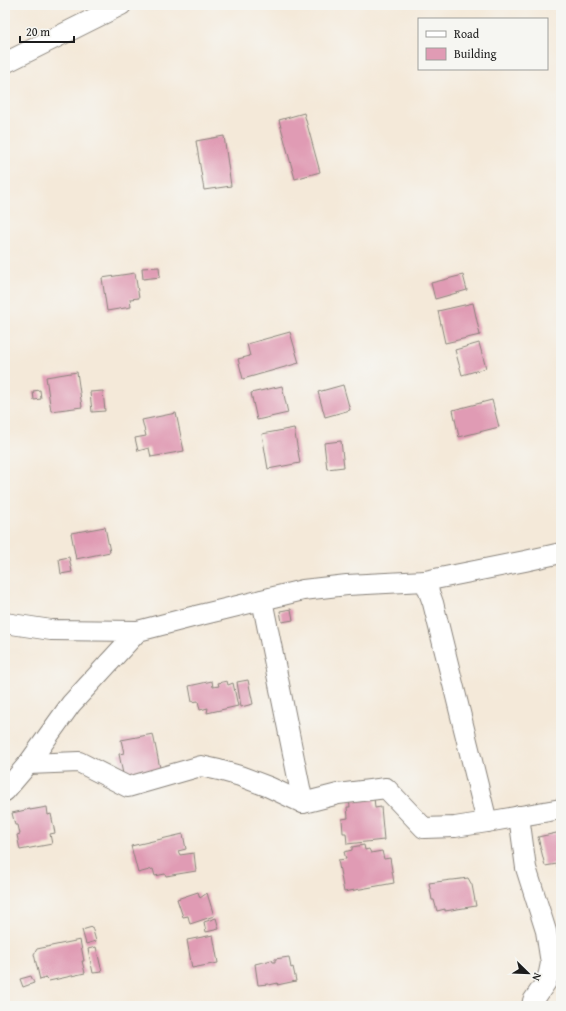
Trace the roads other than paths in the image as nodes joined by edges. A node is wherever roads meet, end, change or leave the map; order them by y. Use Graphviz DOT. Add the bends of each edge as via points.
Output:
graph roads {
  1 [pos="121,5"];
  2 [pos="5,63"];
  3 [pos="561,553"];
  4 [pos="425,582"];
  5 [pos="262,600"];
  6 [pos="5,623"];
  7 [pos="138,631"];
  8 [pos="28,764"];
  9 [pos="5,791"];
  10 [pos="303,803"];
  11 [pos="561,809"];
  12 [pos="519,816"];
  13 [pos="487,822"];
  14 [pos="532,1006"];
  1 -- 2 [label="street"];
  3 -- 4 [label="street"];
  4 -- 5 [label="street" via="346,585 302,590"];
  4 -- 13 [label="street" via="433,603"];
  5 -- 7 [label="street"];
  5 -- 10 [label="street"];
  6 -- 7 [label="street" via="51,630"];
  7 -- 8 [label="street" via="71,704"];
  8 -- 9 [label="street"];
  8 -- 10 [label="street" via="79,762 128,787 201,766 240,776"];
  10 -- 13 [label="street" via="338,794 386,788 424,828"];
  11 -- 12 [label="street"];
  12 -- 13 [label="street"];
  12 -- 14 [label="street" via="526,868 546,931 551,964 546,982"];
}
